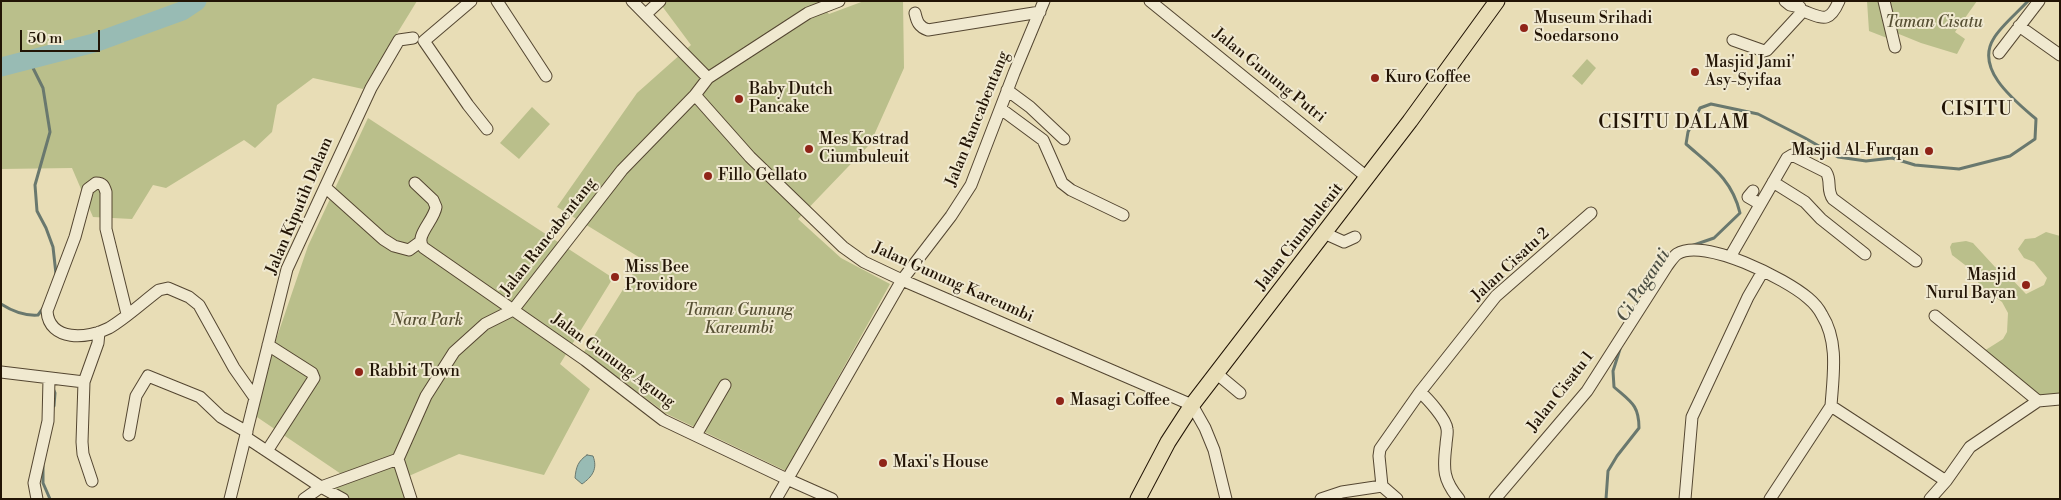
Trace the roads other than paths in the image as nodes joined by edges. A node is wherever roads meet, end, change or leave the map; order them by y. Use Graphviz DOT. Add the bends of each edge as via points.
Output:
graph roads {
  1 [pos="471,1"];
  2 [pos="497,1"];
  3 [pos="632,1"];
  4 [pos="660,1"];
  5 [pos="839,1"];
  6 [pos="1150,1"];
  7 [pos="1497,1"];
  8 [pos="1785,1"];
  9 [pos="1839,1"];
  10 [pos="1884,1"];
  11 [pos="2039,1"];
  12 [pos="818,4"];
  13 [pos="1804,6"];
  14 [pos="1042,7"];
  15 [pos="915,13"];
  16 [pos="646,14"];
  17 [pos="2019,26"];
  18 [pos="413,38"];
  19 [pos="1733,40"];
  20 [pos="1895,47"];
  21 [pos="1999,53"];
  22 [pos="2060,55"];
  23 [pos="546,76"];
  24 [pos="708,78"];
  25 [pos="1007,90"];
  26 [pos="695,95"];
  27 [pos="1001,109"];
  28 [pos="487,129"];
  29 [pos="1064,139"];
  30 [pos="1368,178"];
  31 [pos="1773,182"];
  32 [pos="415,183"];
  33 [pos="324,187"];
  34 [pos="1753,192"];
  35 [pos="1760,204"];
  36 [pos="1590,213"];
  37 [pos="1123,215"];
  38 [pos="1324,233"];
  39 [pos="1355,237"];
  40 [pos="420,242"];
  41 [pos="1865,254"];
  42 [pos="1730,257"];
  43 [pos="1916,261"];
  44 [pos="1763,271"];
  45 [pos="902,280"];
  46 [pos="513,310"];
  47 [pos="127,314"];
  48 [pos="1935,316"];
  49 [pos="98,332"];
  50 [pos="268,345"];
  51 [pos="1,372"];
  52 [pos="1216,373"];
  53 [pos="49,378"];
  54 [pos="84,382"];
  55 [pos="725,385"];
  56 [pos="1420,392"];
  57 [pos="1240,393"];
  58 [pos="255,398"];
  59 [pos="2060,399"];
  60 [pos="2038,401"];
  61 [pos="1192,405"];
  62 [pos="1831,406"];
  63 [pos="129,435"];
  64 [pos="247,435"];
  65 [pos="696,435"];
  66 [pos="267,451"];
  67 [pos="398,459"];
  68 [pos="787,479"];
  69 [pos="1946,480"];
  70 [pos="92,481"];
  71 [pos="1382,486"];
  72 [pos="321,487"];
  73 [pos="1328,498"];
  74 [pos="37,499"];
  75 [pos="230,499"];
  76 [pos="304,499"];
  77 [pos="344,499"];
  78 [pos="411,499"];
  79 [pos="776,499"];
  80 [pos="832,499"];
  81 [pos="1138,499"];
  82 [pos="1226,499"];
  83 [pos="1397,499"];
  84 [pos="1459,499"];
  85 [pos="1495,499"];
  86 [pos="1685,499"];
  87 [pos="1770,499"];
  88 [pos="1930,499"];
  1 -- 28 [label="street" via="424,40"];
  2 -- 23 [label="street"];
  3 -- 16 [label="street"];
  4 -- 16 [label="street"];
  5 -- 12 [label="street, Jalan Rancabentang"];
  6 -- 30 [label="street, Jalan Gunung Putri"];
  7 -- 30 [label="main road, Jalan Ciumbuleuit"];
  8 -- 13 [label="street" via="1790,5"];
  9 -- 13 [label="street" via="1829,17 1820,17"];
  10 -- 20 [label="street"];
  11 -- 17 [label="street"];
  12 -- 24 [label="street, Jalan Rancabentang"];
  13 -- 19 [label="street" via="1767,50"];
  14 -- 15 [label="street" via="928,30 917,22"];
  14 -- 25 [label="street, Jalan Rancabentang"];
  16 -- 24 [label="street"];
  17 -- 21 [label="street"];
  17 -- 22 [label="street"];
  18 -- 33 [label="street, Jalan Kiputih Dalam" via="399,40 381,70"];
  24 -- 26 [label="street, Jalan Rancabentang"];
  25 -- 27 [label="street, Jalan Rancabentang"];
  25 -- 29 [label="street"];
  26 -- 45 [label="street, Jalan Gunung Kareumbi" via="750,156 843,247 864,262"];
  26 -- 46 [label="street, Jalan Rancabentang" via="622,170"];
  27 -- 37 [label="street" via="1043,140 1062,183"];
  27 -- 45 [label="street, Jalan Rancabentang" via="971,185"];
  30 -- 38 [label="main road, Jalan Ciumbuleuit"];
  31 -- 35 [label="street"];
  31 -- 41 [label="street" via="1805,202"];
  31 -- 43 [label="street" via="1790,155 1826,172 1828,192 1833,198"];
  32 -- 40 [label="street" via="436,207"];
  33 -- 40 [label="street" via="390,244 409,250"];
  33 -- 50 [label="street, Jalan Kiputih Dalam" via="287,269"];
  34 -- 35 [label="street" via="1748,196"];
  35 -- 42 [label="street"];
  36 -- 56 [label="street, Jalan Cisatu 2" via="1496,296"];
  38 -- 39 [label="street" via="1344,242"];
  38 -- 52 [label="main road, Jalan Ciumbuleuit"];
  40 -- 46 [label="street, Jalan Gunung Agung"];
  42 -- 44 [label="street, Jalan Cisatu 1"];
  42 -- 85 [label="street, Jalan Cisatu 1" via="1699,251 1681,253 1587,390"];
  44 -- 62 [label="street, Jalan Cisatu 1" via="1807,297 1824,317 1833,344"];
  44 -- 86 [label="street" via="1748,296 1692,417"];
  45 -- 61 [label="street, Jalan Gunung Kareumbi"];
  45 -- 68 [label="street, Jalan Rancabentang"];
  46 -- 65 [label="street, Jalan Gunung Agung" via="663,420"];
  46 -- 67 [label="street, Jalan Rancabentang" via="485,324 454,352 426,396"];
  47 -- 49 [label="street"];
  47 -- 49 [label="street" via="106,229 104,187 96,183 88,189 75,237 47,311 48,321 61,334"];
  47 -- 58 [label="street" via="159,290 168,288 189,297 199,305 234,368"];
  48 -- 60 [label="street"];
  49 -- 54 [label="street" via="98,343"];
  50 -- 58 [label="street, Jalan Kiputih Dalam"];
  50 -- 66 [label="street" via="312,373 314,378"];
  51 -- 53 [label="street"];
  52 -- 57 [label="street"];
  52 -- 61 [label="main road, Jalan Ciumbuleuit"];
  53 -- 54 [label="street"];
  53 -- 74 [label="street" via="48,421 34,482"];
  54 -- 70 [label="street" via="82,442"];
  55 -- 65 [label="street"];
  56 -- 71 [label="street, Jalan Cisatu 2" via="1380,449"];
  56 -- 84 [label="street" via="1448,428 1445,475 1449,487"];
  58 -- 64 [label="street, Jalan Kiputih Dalam"];
  59 -- 60 [label="street"];
  60 -- 69 [label="street" via="1970,447"];
  61 -- 81 [label="main road, Jalan Ciumbuleuit"];
  61 -- 82 [label="street" via="1214,450"];
  62 -- 69 [label="street"];
  62 -- 87 [label="street"];
  63 -- 64 [label="street" via="136,396 148,376 200,397"];
  64 -- 66 [label="street"];
  64 -- 75 [label="street, Jalan Kiputih Dalam"];
  65 -- 68 [label="street, Jalan Gunung Agung"];
  66 -- 72 [label="street"];
  67 -- 72 [label="street"];
  67 -- 78 [label="street"];
  68 -- 79 [label="street, Jalan Rancabentang"];
  68 -- 80 [label="street, Jalan Gunung Agung"];
  69 -- 88 [label="street"];
  71 -- 73 [label="street"];
  71 -- 83 [label="street"];
  72 -- 76 [label="street"];
  72 -- 77 [label="street"];
}
